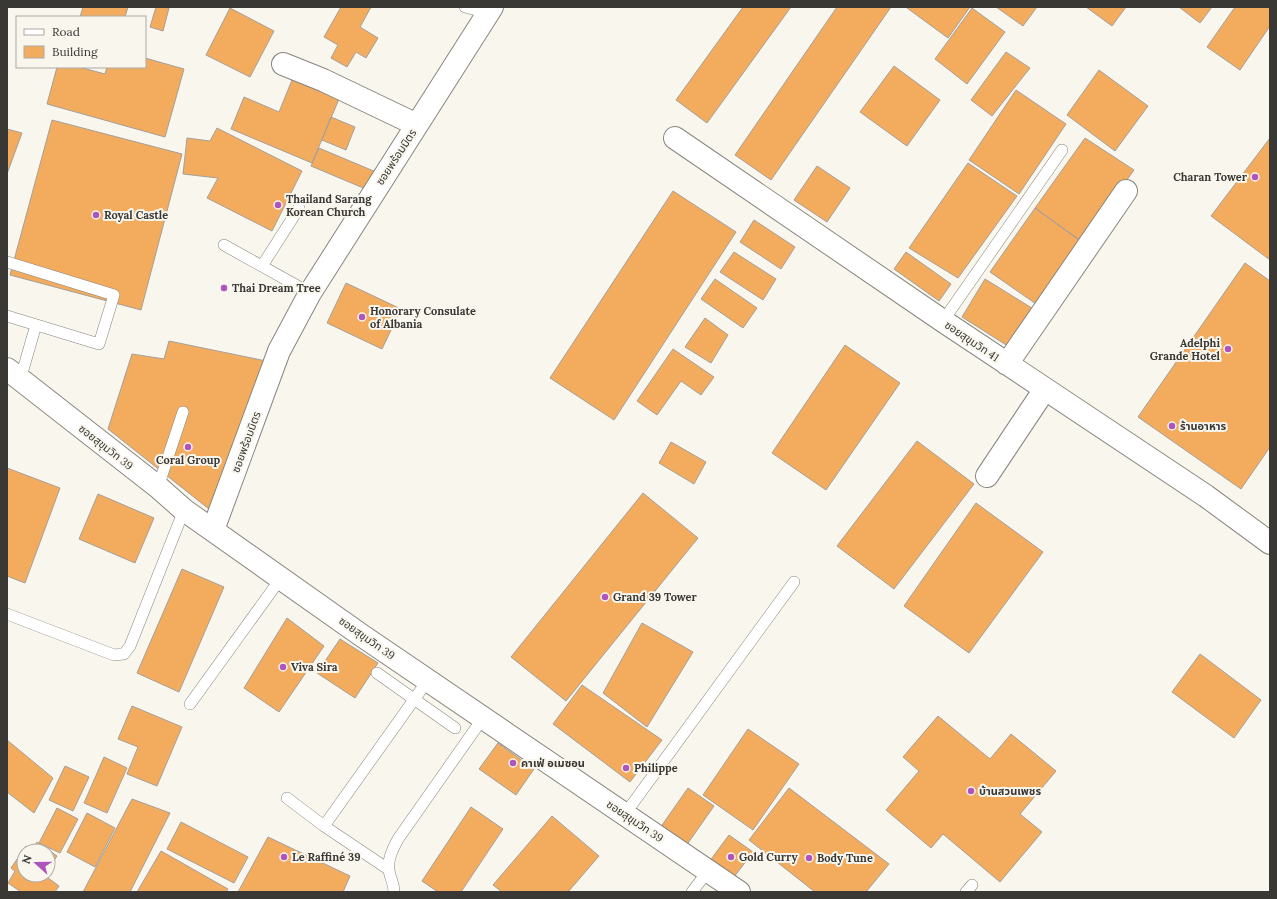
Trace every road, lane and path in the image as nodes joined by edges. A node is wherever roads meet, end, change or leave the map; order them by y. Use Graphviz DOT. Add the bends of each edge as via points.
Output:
graph roads {
  1 [pos="465,7"];
  2 [pos="490,10"];
  3 [pos="284,64"];
  4 [pos="417,125"];
  5 [pos="675,138"];
  6 [pos="1062,150"];
  7 [pos="1126,191"];
  8 [pos="299,208"];
  9 [pos="224,245"];
  10 [pos="7,262"];
  11 [pos="262,266"];
  12 [pos="310,293"];
  13 [pos="7,316"];
  14 [pos="943,321"];
  15 [pos="36,325"];
  16 [pos="1007,364"];
  17 [pos="14,374"];
  18 [pos="1045,389"];
  19 [pos="183,412"];
  20 [pos="987,476"];
  21 [pos="158,487"];
  22 [pos="184,510"];
  23 [pos="213,530"];
  24 [pos="1270,543"];
  25 [pos="281,578"];
  26 [pos="794,582"];
  27 [pos="7,614"];
  28 [pos="377,673"];
  29 [pos="428,680"];
  30 [pos="414,699"];
  31 [pos="190,704"];
  32 [pos="483,718"];
  33 [pos="455,728"];
  34 [pos="287,798"];
  35 [pos="625,814"];
  36 [pos="324,826"];
  37 [pos="388,869"];
  38 [pos="708,871"];
  39 [pos="394,892"];
  40 [pos="692,892"];
  41 [pos="739,892"];
  1 -- 2 [label="lane"];
  2 -- 4 [label="street, ซอยพร้อมมิตร"];
  3 -- 4 [label="street"];
  4 -- 12 [label="street, ซอยพร้อมมิตร"];
  5 -- 14 [label="street, ซอยสุขุมวิท 41"];
  6 -- 14 [label="lane"];
  7 -- 16 [label="street"];
  8 -- 11 [label="lane"];
  9 -- 11 [label="lane"];
  10 -- 15 [label="lane" via="114,295 99,344"];
  11 -- 12 [label="lane"];
  12 -- 23 [label="street, ซอยพร้อมมิตร" via="279,351"];
  13 -- 15 [label="lane"];
  14 -- 16 [label="street, ซอยสุขุมวิท 41"];
  15 -- 17 [label="lane"];
  16 -- 18 [label="street, ซอยสุขุมวิท 41"];
  17 -- 21 [label="street, ซอยสุขุมวิท 39"];
  18 -- 20 [label="street"];
  18 -- 24 [label="street, ซอยสุขุมวิท 41" via="1206,496"];
  19 -- 21 [label="lane"];
  21 -- 22 [label="street, ซอยสุขุมวิท 39"];
  22 -- 23 [label="street, ซอยสุขุมวิท 39"];
  22 -- 27 [label="lane" via="130,646 124,654 114,655"];
  23 -- 25 [label="street, ซอยสุขุมวิท 39"];
  25 -- 29 [label="street, ซอยสุขุมวิท 39"];
  25 -- 31 [label="lane"];
  26 -- 35 [label="lane"];
  28 -- 30 [label="lane"];
  29 -- 30 [label="lane"];
  29 -- 32 [label="street, ซอยสุขุมวิท 39"];
  30 -- 33 [label="lane"];
  30 -- 36 [label="lane"];
  32 -- 35 [label="street, ซอยสุขุมวิท 39"];
  32 -- 37 [label="lane" via="398,839 390,855"];
  34 -- 36 [label="lane"];
  35 -- 38 [label="street, ซอยสุขุมวิท 39"];
  36 -- 37 [label="lane"];
  37 -- 39 [label="lane" via="394,884"];
  38 -- 40 [label="lane"];
  38 -- 41 [label="street, ซอยสุขุมวิท 39"];
}
